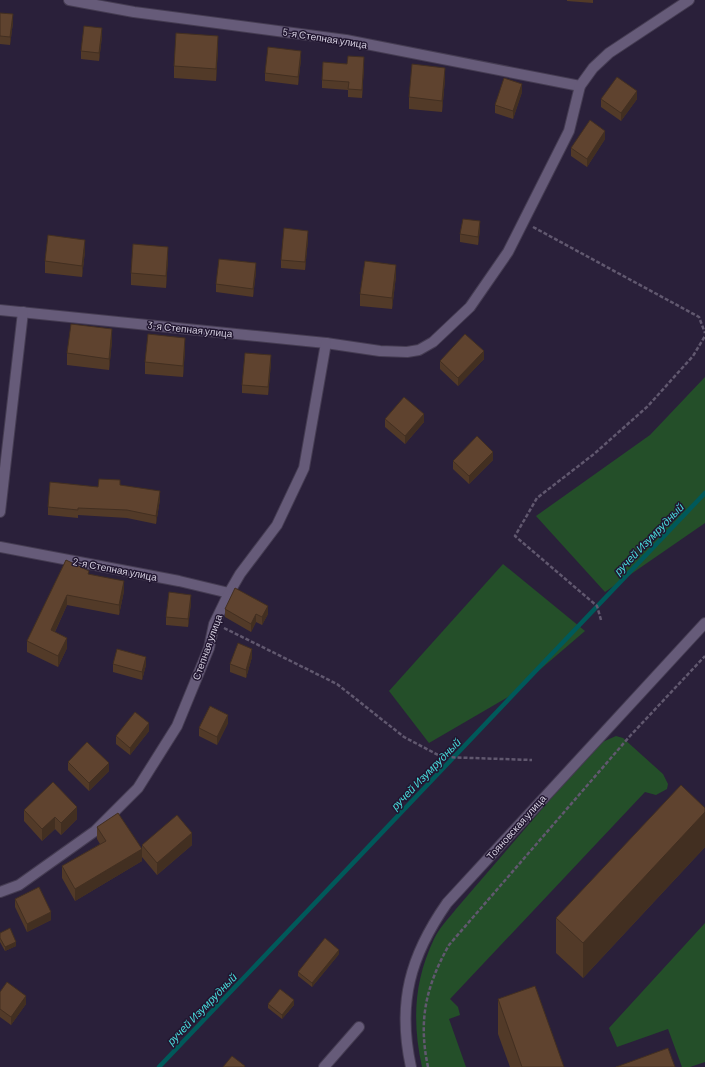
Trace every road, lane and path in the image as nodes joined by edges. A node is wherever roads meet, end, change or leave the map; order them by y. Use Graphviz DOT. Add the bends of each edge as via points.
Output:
graph roads {
  1 [pos="69,0"];
  2 [pos="689,0"];
  3 [pos="580,86"];
  4 [pos="525,222"];
  5 [pos="0,310"];
  6 [pos="23,312"];
  7 [pos="705,334"];
  8 [pos="326,343"];
  9 [pos="0,512"];
  10 [pos="0,547"];
  11 [pos="229,593"];
  12 [pos="602,620"];
  13 [pos="705,623"];
  14 [pos="214,624"];
  15 [pos="705,656"];
  16 [pos="532,760"];
  17 [pos="0,892"];
  18 [pos="359,1027"];
  19 [pos="324,1067"];
  20 [pos="412,1067"];
  21 [pos="428,1067"];
  1 -- 3 [label="street, 5-я Степная улица" via="134,12 346,40"];
  2 -- 3 [label="street" via="609,53 593,68"];
  3 -- 4 [label="street, 3-я Степная улица" via="569,131"];
  4 -- 7 [label="path" via="699,317"];
  4 -- 8 [label="street, 3-я Степная улица" via="508,252 470,307 433,342 419,350 407,352"];
  5 -- 6 [label="street, 3-я Степная улица"];
  6 -- 8 [label="street, 3-я Степная улица"];
  6 -- 9 [label="street"];
  7 -- 12 [label="path" via="693,356 648,406 594,454 537,498 515,536 597,606"];
  8 -- 11 [label="street, Степная улица" via="304,468 277,525"];
  10 -- 11 [label="street, 2-я Степная улица" via="179,580"];
  11 -- 14 [label="street, Степная улица"];
  13 -- 20 [label="street, Тояновская улица" via="447,903 430,927 412,969 408,993 405,1020 407,1048"];
  14 -- 16 [label="path" via="337,684 404,737 442,757"];
  14 -- 17 [label="street, Степная улица" via="209,648 177,726 138,788 95,831 19,885"];
  15 -- 21 [label="path" via="630,736 449,945 438,964 426,1000 424,1042"];
  18 -- 19 [label="street"];
}
